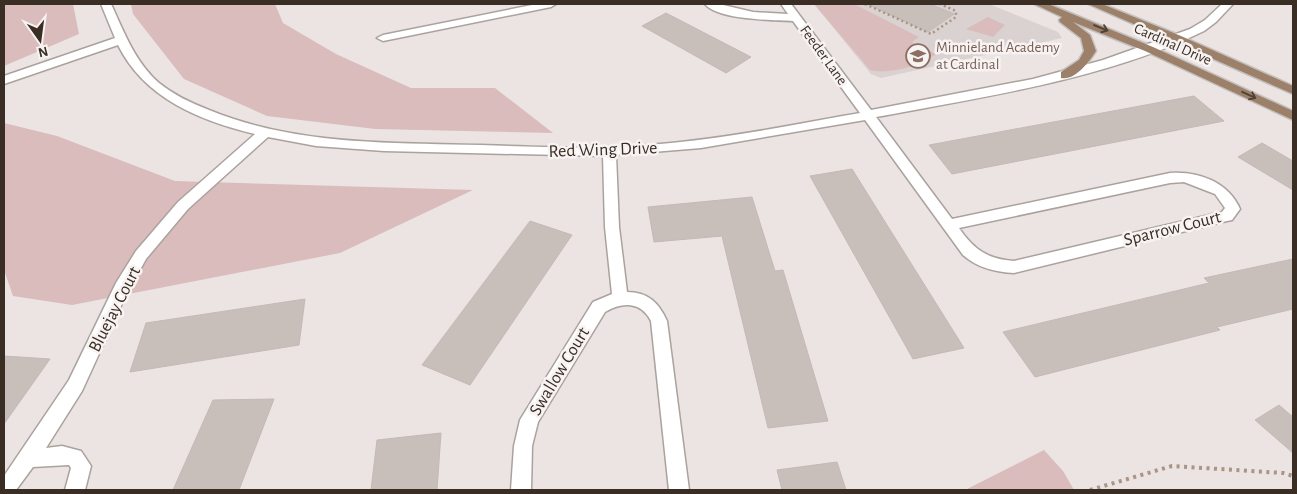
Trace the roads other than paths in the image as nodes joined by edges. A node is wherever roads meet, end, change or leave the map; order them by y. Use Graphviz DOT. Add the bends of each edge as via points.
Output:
graph roads {
  1 [pos="106,4"];
  2 [pos="551,4"];
  3 [pos="710,4"];
  4 [pos="786,4"];
  5 [pos="1041,4"];
  6 [pos="1093,4"];
  7 [pos="1228,4"];
  8 [pos="797,18"];
  9 [pos="382,38"];
  10 [pos="1177,38"];
  11 [pos="121,40"];
  12 [pos="1149,49"];
  13 [pos="1065,75"];
  14 [pos="4,80"];
  15 [pos="1293,90"];
  16 [pos="868,114"];
  17 [pos="1293,116"];
  18 [pos="264,132"];
  19 [pos="609,151"];
  20 [pos="949,225"];
  21 [pos="620,297"];
  22 [pos="27,459"];
  23 [pos="5,490"];
  24 [pos="75,490"];
  25 [pos="521,490"];
  26 [pos="679,490"];
  1 -- 11 [label="street, Red Wing Drive"];
  2 -- 9 [label="street"];
  3 -- 8 [label="street, Feeder Lane" via="754,16"];
  4 -- 8 [label="street"];
  5 -- 12 [label="main road, Cardinal Drive, one-way"];
  5 -- 13 [label="main road" via="1077,29 1089,42 1087,57"];
  6 -- 10 [label="main road, Cardinal Drive"];
  7 -- 10 [label="street, Red Wing Drive" via="1206,24"];
  8 -- 16 [label="street, Feeder Lane"];
  10 -- 12 [label="street, Red Wing Drive"];
  10 -- 15 [label="main road, Cardinal Drive"];
  11 -- 14 [label="street"];
  11 -- 18 [label="street, Red Wing Drive" via="130,59 163,91 222,120"];
  12 -- 13 [label="street, Red Wing Drive"];
  12 -- 17 [label="main road, Cardinal Drive, one-way"];
  13 -- 16 [label="street, Red Wing Drive"];
  16 -- 19 [label="street, Red Wing Drive" via="699,144"];
  16 -- 20 [label="street, Sparrow Court"];
  18 -- 19 [label="street, Red Wing Drive" via="329,144 376,148"];
  18 -- 22 [label="street, Bluejay Court" via="167,222 141,255 119,291 84,370"];
  19 -- 21 [label="street" via="612,227"];
  20 -- 20 [label="street, Sparrow Court" via="969,253 991,264 1014,267 1227,216 1232,210 1229,199 1219,190 1184,177"];
  21 -- 25 [label="street, Swallow Court" via="599,307 529,420 523,446"];
  21 -- 26 [label="street" via="635,298 648,304 657,314"];
  22 -- 23 [label="street, Bluejay Court"];
  22 -- 24 [label="street" via="62,455 74,457 81,466"];
}
